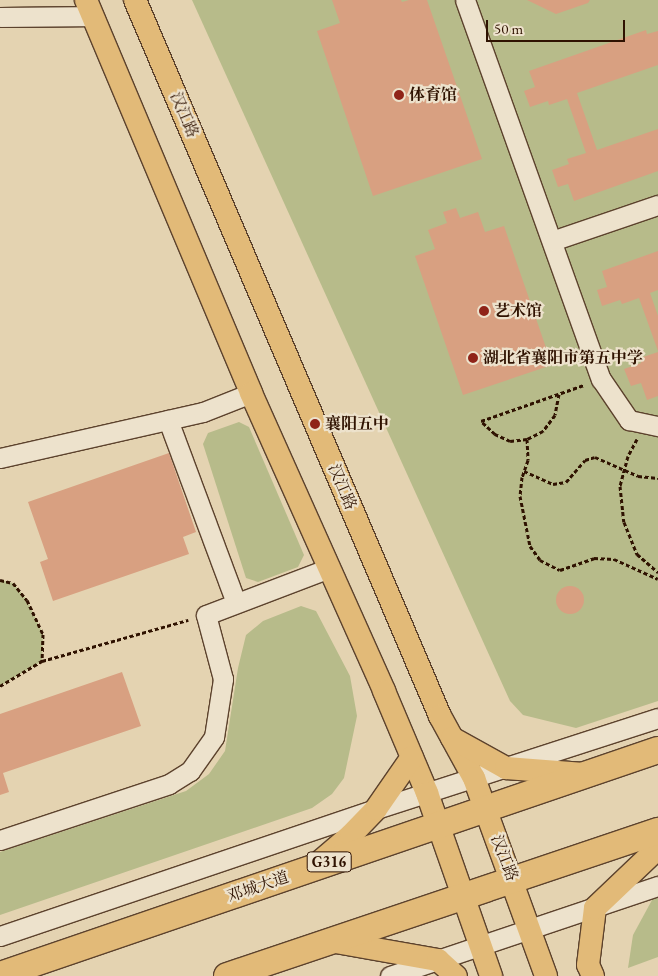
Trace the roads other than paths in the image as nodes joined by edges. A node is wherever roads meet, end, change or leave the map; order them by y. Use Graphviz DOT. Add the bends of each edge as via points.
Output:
graph roads {
  1 [pos="135,0"];
  2 [pos="465,0"];
  3 [pos="90,8"];
  4 [pos="0,17"];
  5 [pos="658,205"];
  6 [pos="552,241"];
  7 [pos="251,393"];
  8 [pos="168,420"];
  9 [pos="652,425"];
  10 [pos="0,458"];
  11 [pos="329,568"];
  12 [pos="236,603"];
  13 [pos="658,718"];
  14 [pos="612,734"];
  15 [pos="452,738"];
  16 [pos="658,750"];
  17 [pos="412,757"];
  18 [pos="622,763"];
  19 [pos="506,768"];
  20 [pos="587,774"];
  21 [pos="474,778"];
  22 [pos="427,793"];
  23 [pos="376,809"];
  24 [pos="485,809"];
  25 [pos="437,825"];
  26 [pos="658,831"];
  27 [pos="0,840"];
  28 [pos="658,848"];
  29 [pos="312,868"];
  30 [pos="512,879"];
  31 [pos="658,886"];
  32 [pos="462,896"];
  33 [pos="595,908"];
  34 [pos="528,930"];
  35 [pos="0,936"];
  36 [pos="330,941"];
  37 [pos="480,946"];
  38 [pos="438,960"];
  39 [pos="0,975"];
  40 [pos="227,976"];
  41 [pos="390,976"];
  42 [pos="456,976"];
  43 [pos="491,976"];
  44 [pos="546,976"];
  45 [pos="593,976"];
  1 -- 15 [label="main road, 汉江路"];
  2 -- 6 [label="street"];
  3 -- 4 [label="street"];
  3 -- 7 [label="main road"];
  5 -- 6 [label="street"];
  6 -- 9 [label="street" via="601,379 629,420"];
  7 -- 8 [label="street" via="203,412"];
  7 -- 11 [label="main road"];
  8 -- 10 [label="street"];
  8 -- 12 [label="street"];
  11 -- 12 [label="street"];
  11 -- 17 [label="main road"];
  12 -- 27 [label="street" via="206,614 223,680 214,737 190,772 169,784"];
  13 -- 14 [label="street"];
  14 -- 18 [label="street"];
  14 -- 19 [label="street"];
  15 -- 19 [label="main road"];
  15 -- 21 [label="main road, 汉江路"];
  16 -- 18 [label="highway, 邓城大道 / G316"];
  17 -- 22 [label="main road"];
  17 -- 23 [label="main road"];
  18 -- 20 [label="highway, 邓城大道 / G316"];
  19 -- 20 [label="main road"];
  19 -- 21 [label="street"];
  20 -- 24 [label="highway, 邓城大道 / G316"];
  21 -- 22 [label="street"];
  21 -- 24 [label="main road, 汉江路"];
  22 -- 23 [label="street"];
  22 -- 25 [label="main road"];
  23 -- 29 [label="main road"];
  23 -- 35 [label="street"];
  24 -- 25 [label="highway, 邓城大道 / G316"];
  24 -- 30 [label="main road, 汉江路"];
  25 -- 29 [label="highway, 邓城大道 / G316"];
  25 -- 32 [label="main road"];
  26 -- 30 [label="highway"];
  28 -- 33 [label="main road"];
  29 -- 39 [label="highway, 邓城大道 / G316"];
  30 -- 32 [label="highway"];
  30 -- 34 [label="main road, 汉江路"];
  31 -- 33 [label="street"];
  32 -- 36 [label="highway"];
  32 -- 37 [label="main road"];
  33 -- 34 [label="street"];
  33 -- 45 [label="main road" via="588,964"];
  34 -- 37 [label="street"];
  34 -- 44 [label="main road, 汉江路"];
  36 -- 38 [label="main road"];
  36 -- 40 [label="highway"];
  37 -- 38 [label="street"];
  37 -- 43 [label="main road"];
  38 -- 41 [label="street"];
  38 -- 42 [label="main road"];
}
